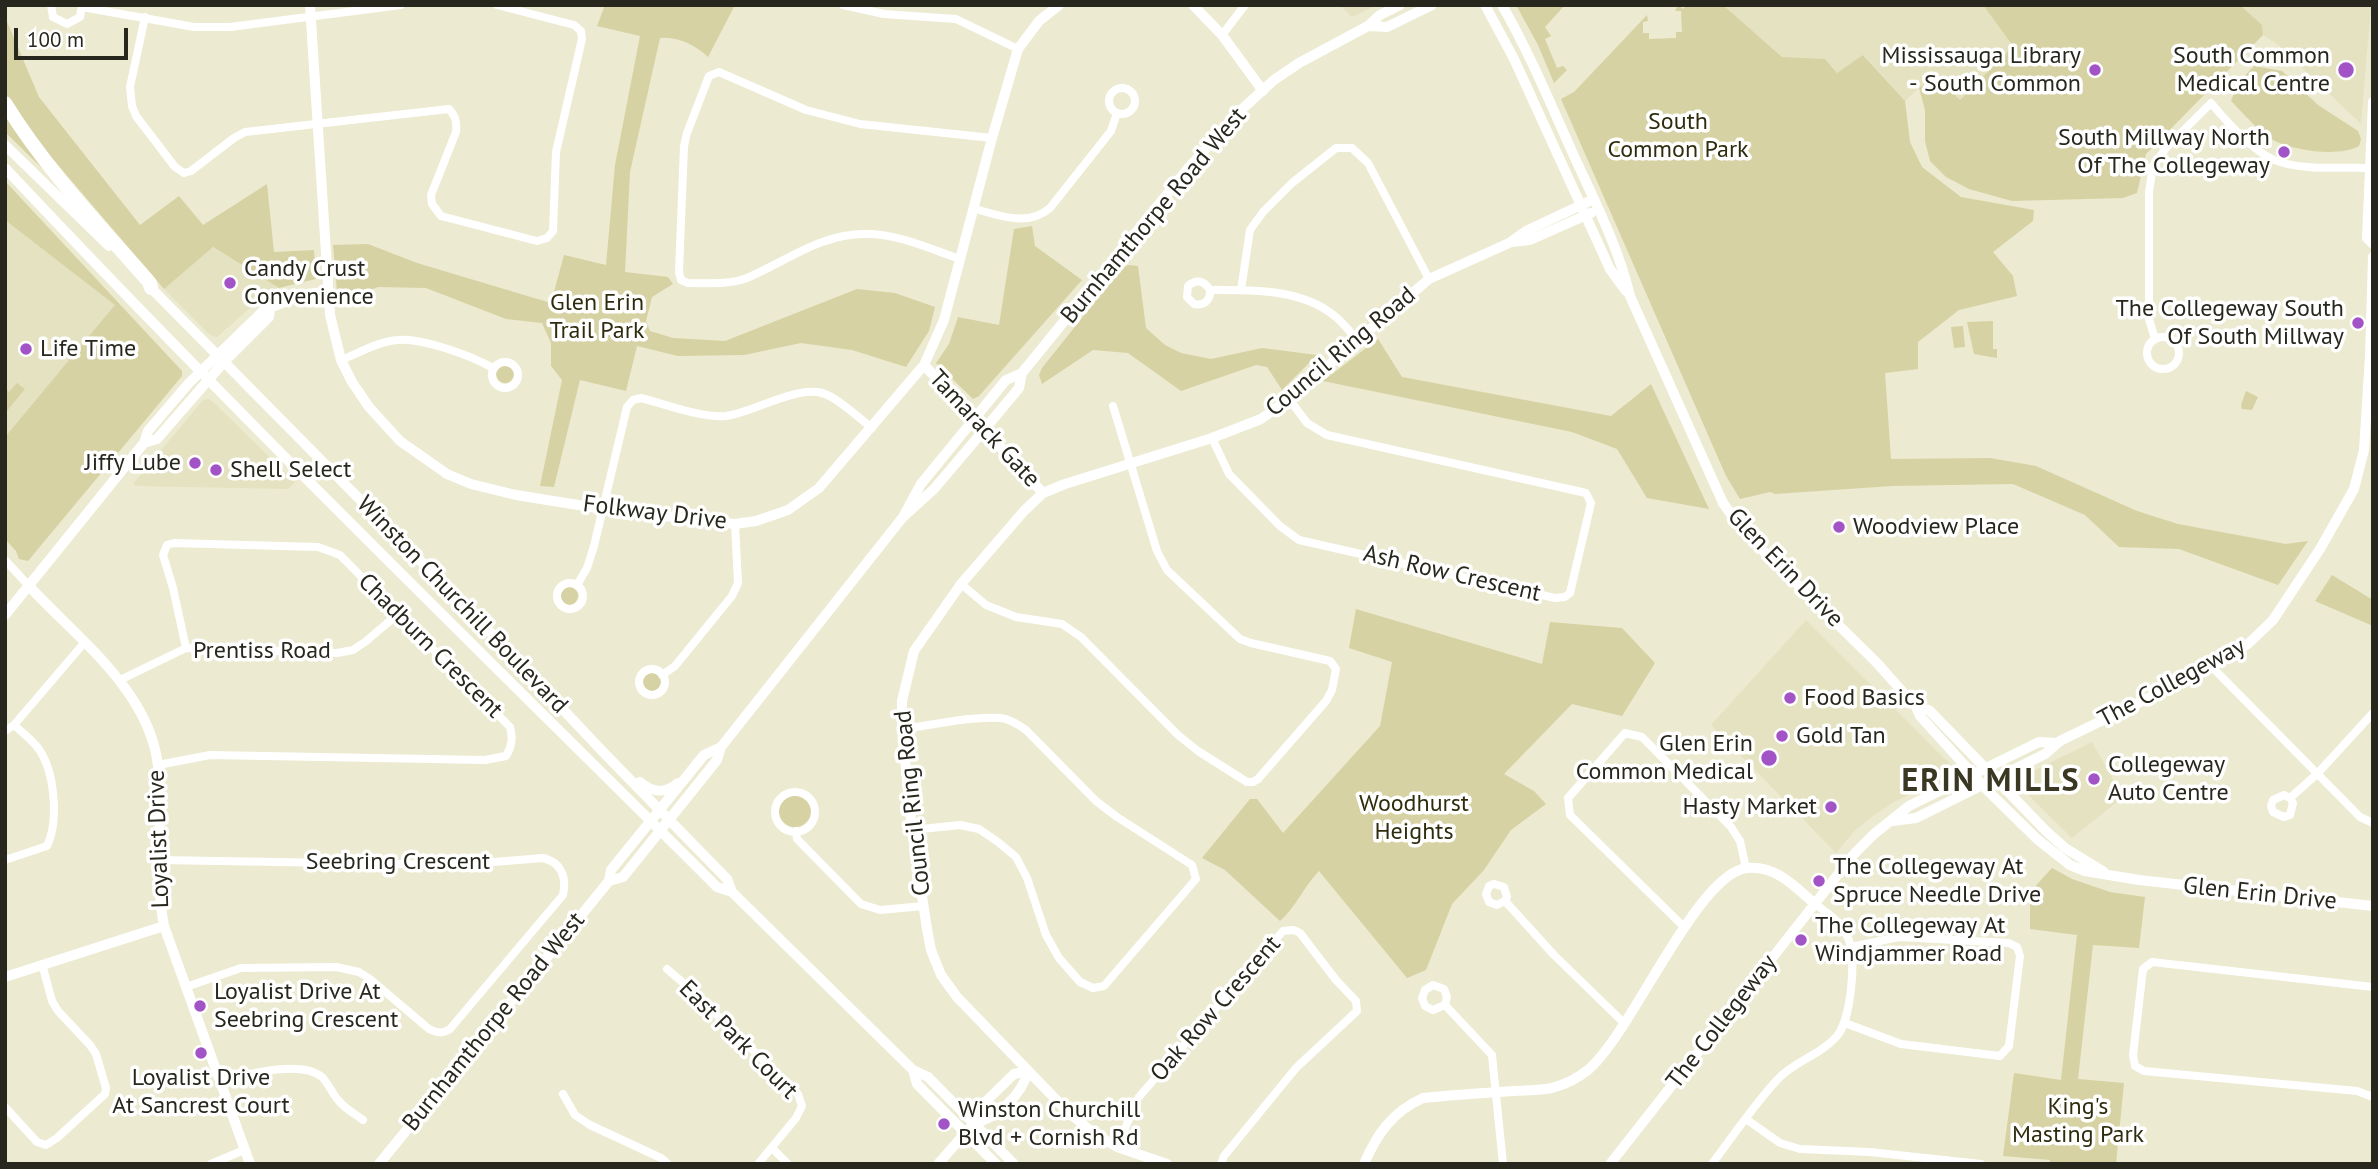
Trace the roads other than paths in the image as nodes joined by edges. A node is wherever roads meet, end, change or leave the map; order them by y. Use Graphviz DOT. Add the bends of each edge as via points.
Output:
graph roads {
  1 [pos="51,5"];
  2 [pos="310,5"];
  3 [pos="401,5"];
  4 [pos="497,5"];
  5 [pos="843,5"];
  6 [pos="1059,5"];
  7 [pos="1193,5"];
  8 [pos="1245,5"];
  9 [pos="1400,5"];
  10 [pos="1432,5"];
  11 [pos="1485,5"];
  12 [pos="1502,5"];
  13 [pos="82,6"];
  14 [pos="145,18"];
  15 [pos="311,18"];
  16 [pos="1368,26"];
  17 [pos="1222,35"];
  18 [pos="1018,48"];
  19 [pos="1262,91"];
  20 [pos="2373,102"];
  21 [pos="5,103"];
  22 [pos="1117,113"];
  23 [pos="317,124"];
  24 [pos="992,138"];
  25 [pos="5,145"];
  26 [pos="5,168"];
  27 [pos="2371,168"];
  28 [pos="1596,204"];
  29 [pos="975,209"];
  30 [pos="1583,210"];
  31 [pos="2373,244"];
  32 [pos="2373,257"];
  33 [pos="960,259"];
  34 [pos="1429,279"];
  35 [pos="151,288"];
  36 [pos="1210,289"];
  37 [pos="1241,290"];
  38 [pos="328,291"];
  39 [pos="1629,296"];
  40 [pos="2155,339"];
  41 [pos="1358,341"];
  42 [pos="221,358"];
  43 [pos="341,360"];
  44 [pos="924,365"];
  45 [pos="493,368"];
  46 [pos="1022,373"];
  47 [pos="205,375"];
  48 [pos="1289,399"];
  49 [pos="1113,406"];
  50 [pos="974,419"];
  51 [pos="872,428"];
  52 [pos="984,430"];
  53 [pos="1212,438"];
  54 [pos="1131,464"];
  55 [pos="1043,493"];
  56 [pos="603,509"];
  57 [pos="903,517"];
  58 [pos="735,524"];
  59 [pos="5,560"];
  60 [pos="961,584"];
  61 [pos="577,585"];
  62 [pos="29,586"];
  63 [pos="398,614"];
  64 [pos="5,615"];
  65 [pos="84,643"];
  66 [pos="186,648"];
  67 [pos="2212,667"];
  68 [pos="662,675"];
  69 [pos="120,681"];
  70 [pos="1916,706"];
  71 [pos="2373,713"];
  72 [pos="14,724"];
  73 [pos="902,729"];
  74 [pos="5,731"];
  75 [pos="2057,743"];
  76 [pos="721,747"];
  77 [pos="605,754"];
  78 [pos="704,755"];
  79 [pos="158,765"];
  80 [pos="1987,768"];
  81 [pos="2317,774"];
  82 [pos="1973,775"];
  83 [pos="1997,778"];
  84 [pos="1983,785"];
  85 [pos="2290,798"];
  86 [pos="660,810"];
  87 [pos="669,820"];
  88 [pos="651,821"];
  89 [pos="1893,821"];
  90 [pos="2373,823"];
  91 [pos="912,830"];
  92 [pos="660,831"];
  93 [pos="796,831"];
  94 [pos="5,860"];
  95 [pos="159,860"];
  96 [pos="1746,868"];
  97 [pos="2106,874"];
  98 [pos="609,881"];
  99 [pos="732,892"];
  100 [pos="1504,901"];
  101 [pos="1815,904"];
  102 [pos="924,906"];
  103 [pos="2373,906"];
  104 [pos="164,926"];
  105 [pos="1684,927"];
  106 [pos="1852,947"];
  107 [pos="42,964"];
  108 [pos="667,969"];
  109 [pos="5,977"];
  110 [pos="186,987"];
  111 [pos="2373,987"];
  112 [pos="1445,1005"];
  113 [pos="1845,1023"];
  114 [pos="1625,1024"];
  115 [pos="913,1070"];
  116 [pos="1028,1071"];
  117 [pos="220,1081"];
  118 [pos="1497,1092"];
  119 [pos="563,1094"];
  120 [pos="2373,1097"];
  121 [pos="5,1107"];
  122 [pos="1746,1119"];
  123 [pos="363,1121"];
  124 [pos="974,1123"];
  125 [pos="965,1133"];
  126 [pos="1117,1147"];
  127 [pos="772,1148"];
  128 [pos="244,1150"];
  129 [pos="211,1164"];
  130 [pos="250,1164"];
  131 [pos="379,1164"];
  132 [pos="668,1164"];
  133 [pos="758,1164"];
  134 [pos="788,1164"];
  135 [pos="939,1164"];
  136 [pos="996,1164"];
  137 [pos="1014,1164"];
  138 [pos="1167,1164"];
  139 [pos="1221,1164"];
  140 [pos="1364,1164"];
  141 [pos="1503,1164"];
  142 [pos="1610,1164"];
  143 [pos="1712,1164"];
  144 [pos="1981,1164"];
  1 -- 13 [label="street" via="53,18 66,24 76,21"];
  2 -- 15 [label="street, Folkway Drive"];
  3 -- 15 [label="street"];
  4 -- 23 [label="street" via="574,25 581,31 556,152 553,231 547,239 537,241 441,216 431,195 456,132 455,115 449,109"];
  5 -- 18 [label="street" via="884,14 956,19"];
  6 -- 18 [label="street, Folkway Drive"];
  7 -- 17 [label="street"];
  8 -- 17 [label="street"];
  9 -- 16 [label="street, Burnhamthorpe Road West"];
  10 -- 16 [label="street, Burnhamthorpe Road West" via="1387,27"];
  11 -- 30 [label="street, Glen Erin Drive"];
  12 -- 28 [label="street, Glen Erin Drive"];
  13 -- 14 [label="street"];
  14 -- 15 [label="street" via="194,27 230,27"];
  14 -- 23 [label="street" via="131,87 132,106 184,173 245,132"];
  15 -- 23 [label="street, Folkway Drive"];
  16 -- 19 [label="street, Burnhamthorpe Road West" via="1299,63"];
  17 -- 19 [label="street"];
  18 -- 24 [label="street, Folkway Drive"];
  19 -- 46 [label="street, Burnhamthorpe Road West" via="1210,143"];
  20 -- 27 [label="street"];
  21 -- 35 [label="highway"];
  22 -- 29 [label="street" via="1111,131 1041,216 1017,219"];
  23 -- 38 [label="street, Folkway Drive"];
  24 -- 29 [label="street, Folkway Drive"];
  24 -- 33 [label="street" via="860,124 806,110 719,72 709,76 687,133 681,280 733,282 815,243 864,234 906,240"];
  25 -- 35 [label="street, Winston Churchill Boulevard"];
  26 -- 47 [label="street, Winston Churchill Boulevard"];
  27 -- 31 [label="street" via="2367,238"];
  27 -- 40 [label="street" via="2271,159 2211,103 2153,166 2149,319"];
  28 -- 30 [label="street, Council Ring Road"];
  28 -- 39 [label="street, Glen Erin Drive" via="1622,262"];
  29 -- 33 [label="street, Folkway Drive"];
  30 -- 34 [label="street, Council Ring Road" via="1526,231"];
  30 -- 39 [label="street, Glen Erin Drive" via="1610,269"];
  32 -- 67 [label="street, The Collegeway" via="2366,431 2354,489 2332,532 2273,620 2249,643"];
  33 -- 44 [label="street, Folkway Drive" via="944,320"];
  34 -- 37 [label="street" via="1368,163 1352,148 1336,148 1292,183 1250,230"];
  34 -- 41 [label="street, Council Ring Road"];
  35 -- 42 [label="street, Winston Churchill Boulevard"];
  36 -- 37 [label="street"];
  37 -- 41 [label="street" via="1314,302"];
  38 -- 42 [label="street" via="299,296 263,311"];
  38 -- 43 [label="street, Folkway Drive"];
  39 -- 70 [label="street, Glen Erin Drive" via="1720,499 1743,531"];
  40 -- 40 [label="street" via="2148,348 2150,363 2163,370 2172,367 2179,359 2177,345 2169,338"];
  41 -- 48 [label="street, Council Ring Road"];
  42 -- 47 [label="street"];
  42 -- 77 [label="street, Winston Churchill Boulevard"];
  43 -- 45 [label="street" via="383,343 412,340 476,358"];
  43 -- 56 [label="street, Folkway Drive" via="369,407 400,441 447,474 516,495"];
  44 -- 50 [label="street, Tamarack Gate"];
  44 -- 51 [label="street, Folkway Drive"];
  46 -- 50 [label="street, Burnhamthorpe Road West" via="1006,380"];
  46 -- 52 [label="street, Burnhamthorpe Road West" via="1019,388"];
  47 -- 62 [label="street" via="148,432 144,443"];
  47 -- 88 [label="street, Winston Churchill Boulevard"];
  48 -- 53 [label="street, Council Ring Road" via="1261,419"];
  48 -- 53 [label="street, Ash Row Crescent" via="1307,424 1327,435 1586,493 1591,503 1571,591 1555,598 1299,540 1279,526 1229,474"];
  49 -- 54 [label="street"];
  50 -- 52 [label="street, Tamarack Gate"];
  50 -- 57 [label="street, Burnhamthorpe Road West" via="921,484"];
  51 -- 56 [label="street" via="832,396 811,390 727,416 632,400"];
  51 -- 58 [label="street, Folkway Drive" via="800,504"];
  52 -- 55 [label="street, Tamarack Gate"];
  52 -- 57 [label="street, Burnhamthorpe Road West" via="934,489"];
  53 -- 54 [label="street, Council Ring Road"];
  54 -- 55 [label="street, Council Ring Road"];
  54 -- 60 [label="street" via="1167,570 1240,639 1330,662 1336,669 1326,701 1258,779 1247,782 1198,751 1062,624 1016,617 986,605"];
  55 -- 60 [label="street, Council Ring Road"];
  56 -- 58 [label="street, Folkway Drive"];
  56 -- 61 [label="street" via="587,568"];
  57 -- 76 [label="street, Burnhamthorpe Road West"];
  58 -- 68 [label="street" via="738,583 732,596 676,666"];
  59 -- 62 [label="street"];
  60 -- 73 [label="street, Council Ring Road" via="914,650 902,701"];
  62 -- 64 [label="street"];
  62 -- 65 [label="street, Loyalist Drive"];
  63 -- 66 [label="street, Prentiss Road" via="353,650 337,653"];
  63 -- 66 [label="street, Chadburn Crescent" via="340,555 327,549 172,543 163,555"];
  63 -- 79 [label="street, Chadburn Crescent" via="510,727 513,738 506,756 485,761 210,755"];
  65 -- 69 [label="street, Loyalist Drive"];
  65 -- 72 [label="street"];
  66 -- 69 [label="street, Prentiss Road"];
  67 -- 75 [label="street, The Collegeway"];
  67 -- 81 [label="street"];
  69 -- 79 [label="street, Loyalist Drive" via="144,720"];
  70 -- 80 [label="street, Glen Erin Drive" via="1929,710"];
  70 -- 82 [label="street, Glen Erin Drive"];
  71 -- 81 [label="street"];
  72 -- 74 [label="street"];
  72 -- 94 [label="street" via="39,749 50,772 53,827 47,846"];
  73 -- 91 [label="street, Council Ring Road"];
  73 -- 91 [label="street" via="1003,718 1015,723 1096,801 1192,865 1196,878 1104,986 1093,988 1080,982 1045,935 1016,857 979,829 960,825"];
  75 -- 80 [label="street, The Collegeway" via="2039,742"];
  75 -- 83 [label="street, The Collegeway"];
  76 -- 78 [label="street, Burnhamthorpe Road West"];
  76 -- 87 [label="street, Burnhamthorpe Road West" via="717,760"];
  77 -- 78 [label="street" via="612,753 648,789 662,791 678,783"];
  77 -- 86 [label="street, Winston Churchill Boulevard"];
  78 -- 86 [label="street, Burnhamthorpe Road West"];
  79 -- 95 [label="street, Loyalist Drive"];
  80 -- 82 [label="street, The Collegeway"];
  80 -- 83 [label="street, Glen Erin Drive"];
  81 -- 85 [label="street"];
  81 -- 90 [label="street" via="2360,817"];
  82 -- 84 [label="street, Glen Erin Drive"];
  82 -- 89 [label="street, The Collegeway" via="1909,806"];
  83 -- 84 [label="street, The Collegeway"];
  83 -- 97 [label="street, Glen Erin Drive" via="2065,848"];
  84 -- 89 [label="street, The Collegeway" via="1916,818"];
  84 -- 97 [label="street, Glen Erin Drive" via="2070,865"];
  86 -- 87 [label="street, Winston Churchill Boulevard"];
  86 -- 88 [label="street, Burnhamthorpe Road West"];
  87 -- 92 [label="street, Burnhamthorpe Road West"];
  87 -- 99 [label="street, Winston Churchill Boulevard" via="727,879"];
  88 -- 92 [label="street, Winston Churchill Boulevard"];
  88 -- 98 [label="street, Burnhamthorpe Road West" via="611,870"];
  89 -- 101 [label="street, The Collegeway" via="1854,855"];
  91 -- 102 [label="street, Council Ring Road"];
  92 -- 98 [label="street, Burnhamthorpe Road West" via="623,877"];
  92 -- 99 [label="street, Winston Churchill Boulevard" via="717,887"];
  93 -- 93 [label="street" via="812,822 815,810 800,792 782,796 775,813 784,828"];
  93 -- 102 [label="street" via="797,839 861,904 880,910"];
  95 -- 104 [label="street, Loyalist Drive"];
  95 -- 110 [label="street, Seebring Crescent" via="457,865 543,858 560,867 564,877 563,895 445,1033 429,1029 359,972 336,967 241,968"];
  96 -- 101 [label="street" via="1782,876"];
  96 -- 105 [label="street" via="1720,883"];
  96 -- 105 [label="street" via="1740,841 1731,827 1642,737 1625,733 1568,798 1570,815"];
  97 -- 103 [label="street, Glen Erin Drive"];
  98 -- 131 [label="street, Burnhamthorpe Road West"];
  99 -- 115 [label="street, Winston Churchill Boulevard"];
  100 -- 114 [label="street"];
  101 -- 106 [label="street" via="1839,924"];
  101 -- 142 [label="street, The Collegeway"];
  102 -- 116 [label="street, Council Ring Road" via="931,950 941,975"];
  104 -- 107 [label="street"];
  104 -- 110 [label="street, Loyalist Drive"];
  105 -- 114 [label="street"];
  106 -- 113 [label="street"];
  106 -- 113 [label="street" via="1899,937 1957,940 2011,943 2020,956 2009,1046 2000,1056 1901,1044"];
  107 -- 109 [label="street"];
  107 -- 121 [label="street" via="52,1001 96,1054 106,1088 46,1145 37,1142"];
  108 -- 127 [label="street, East Park Court" via="798,1094 802,1106"];
  110 -- 117 [label="street, Loyalist Drive"];
  111 -- 120 [label="street" via="2152,962 2143,969 2133,1055 2134,1066 2144,1071 2357,1091"];
  112 -- 118 [label="street" via="1492,1055"];
  113 -- 122 [label="street" via="1832,1041 1784,1073"];
  114 -- 118 [label="street" via="1589,1069 1573,1079 1553,1088"];
  115 -- 124 [label="street, Winston Churchill Boulevard" via="928,1077"];
  115 -- 125 [label="street, Winston Churchill Boulevard" via="917,1084"];
  116 -- 124 [label="street" via="1025,1085 989,1121"];
  116 -- 126 [label="street, Council Ring Road" via="1066,1110"];
  117 -- 123 [label="street" via="267,1070 314,1072 339,1102"];
  117 -- 128 [label="street, Loyalist Drive"];
  118 -- 140 [label="street" via="1423,1098 1404,1107 1384,1126"];
  118 -- 141 [label="street"];
  119 -- 132 [label="street" via="575,1115 590,1125"];
  122 -- 143 [label="street"];
  122 -- 144 [label="street" via="1780,1143 1800,1149"];
  124 -- 125 [label="street"];
  124 -- 137 [label="street, Winston Churchill Boulevard"];
  125 -- 135 [label="street"];
  125 -- 136 [label="street, Winston Churchill Boulevard"];
  126 -- 138 [label="street, Council Ring Road"];
  126 -- 139 [label="street, Oak Row Crescent" via="1138,1098 1283,931 1294,930 1356,1001 1357,1010 1296,1068"];
  127 -- 133 [label="street"];
  127 -- 134 [label="street"];
  128 -- 129 [label="street"];
  128 -- 130 [label="street, Loyalist Drive"];
}
